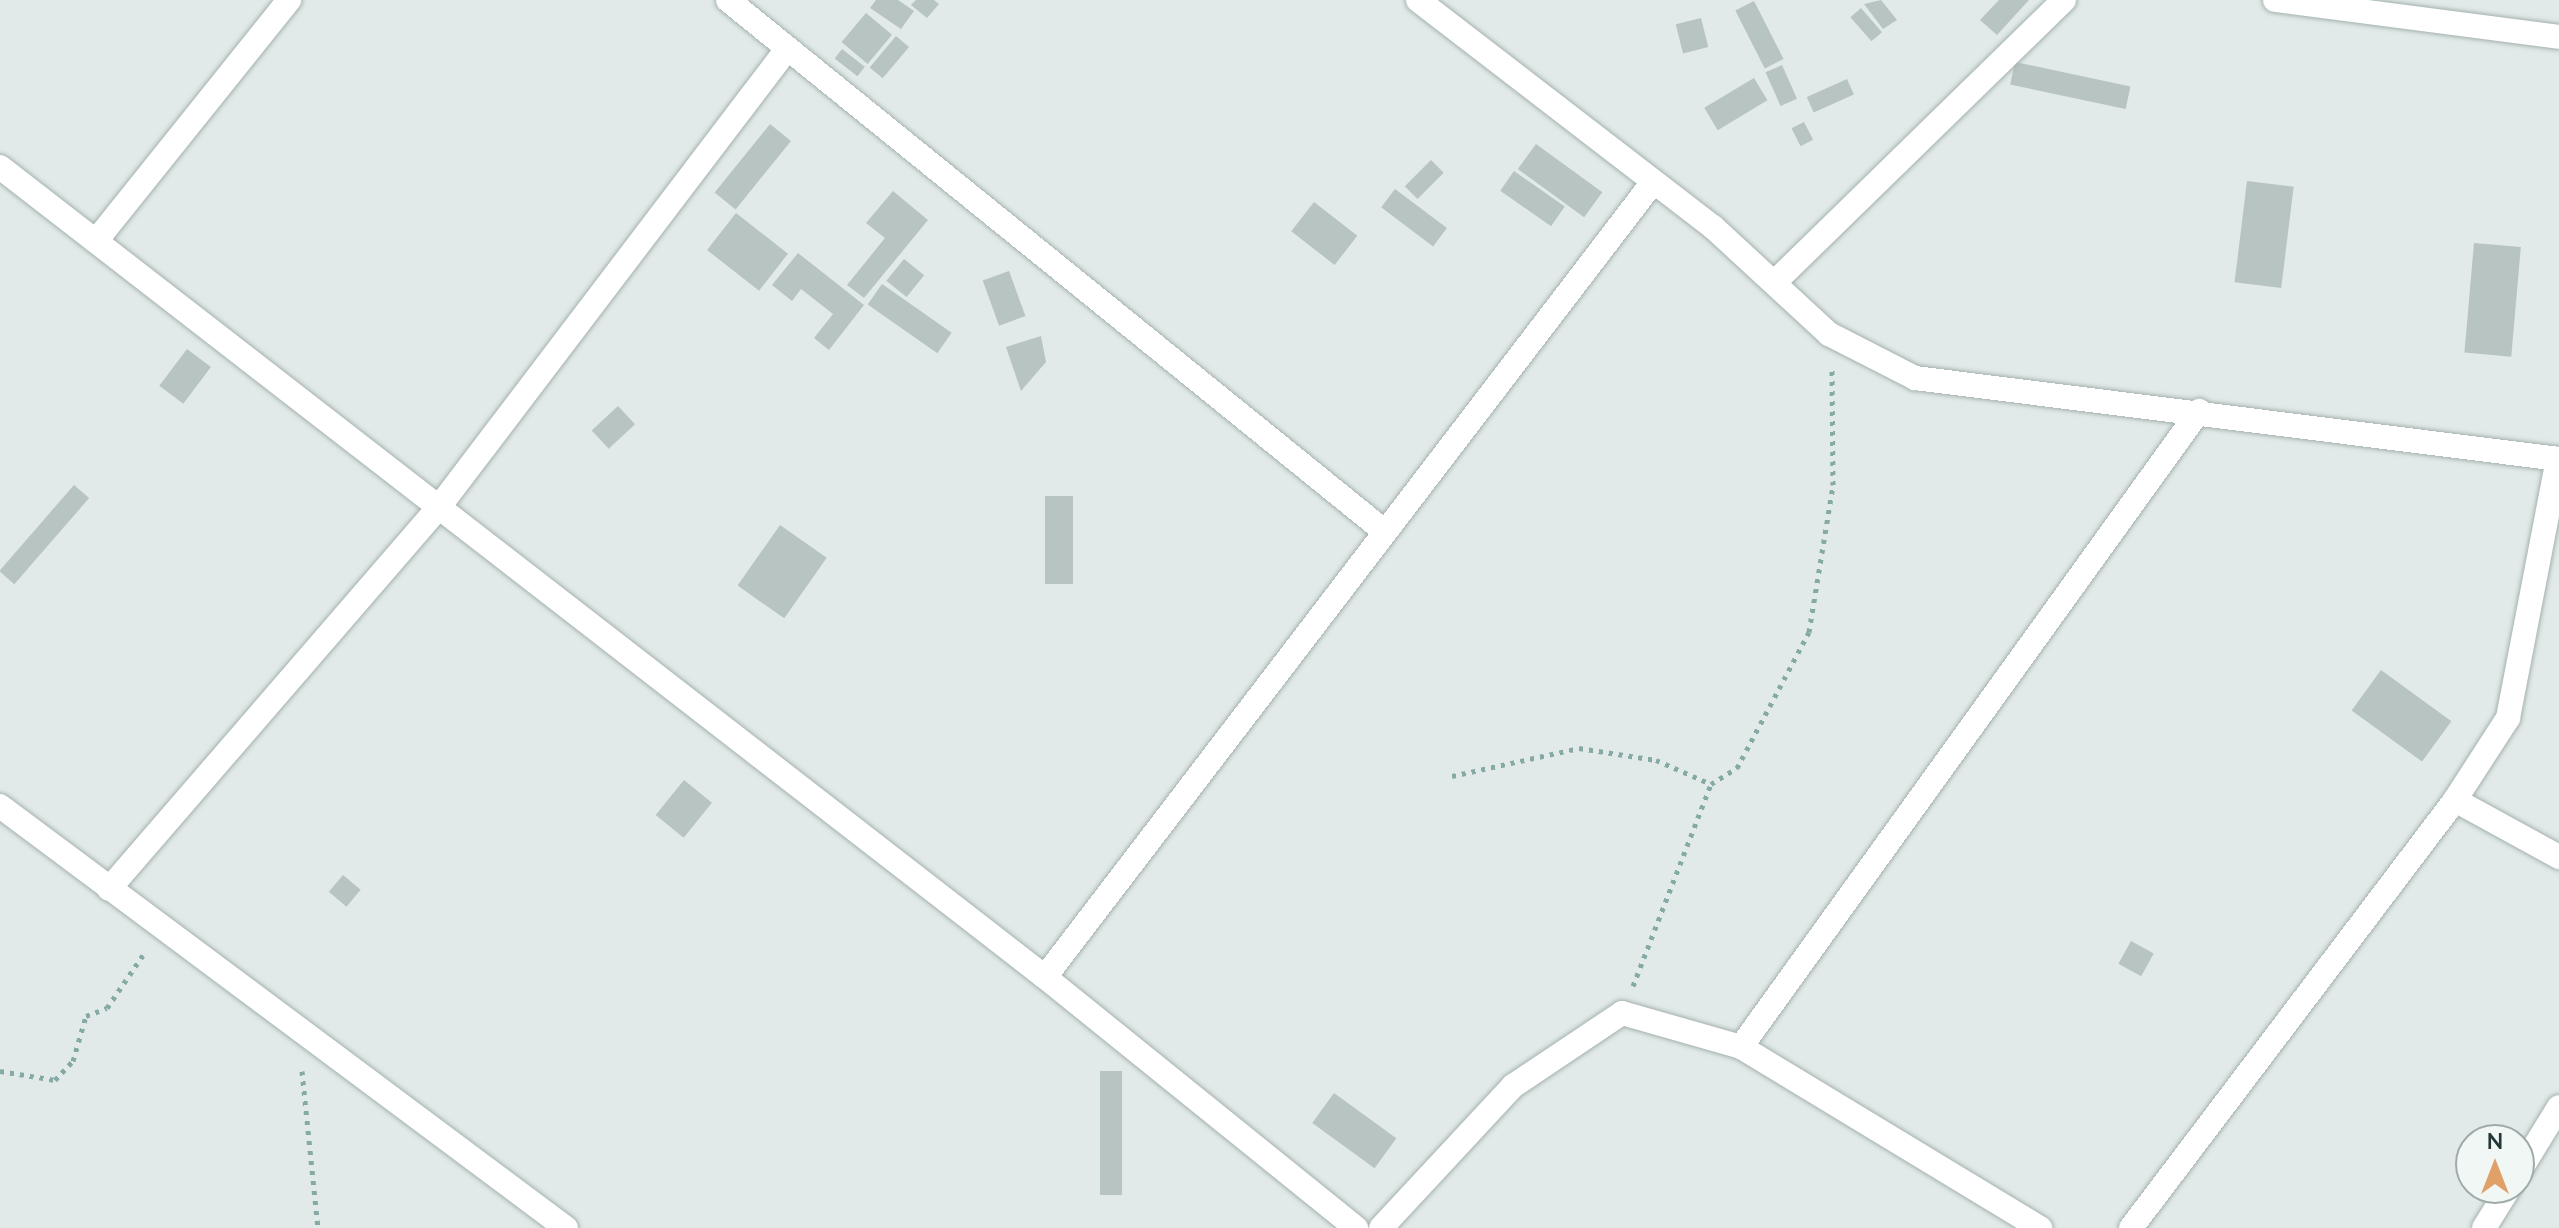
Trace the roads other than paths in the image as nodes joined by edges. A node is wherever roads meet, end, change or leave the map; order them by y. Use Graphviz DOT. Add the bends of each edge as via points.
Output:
graph roads {
  1 [pos="289,0"];
  2 [pos="728,0"];
  3 [pos="1418,0"];
  4 [pos="2064,0"];
  5 [pos="2275,0"];
  6 [pos="2559,37"];
  7 [pos="787,49"];
  8 [pos="0,167"];
  9 [pos="1653,182"];
  10 [pos="96,241"];
  11 [pos="1777,280"];
  12 [pos="2199,411"];
  13 [pos="2559,459"];
  14 [pos="439,507"];
  15 [pos="1384,531"];
  16 [pos="2455,800"];
  17 [pos="0,806"];
  18 [pos="2559,857"];
  19 [pos="109,889"];
  20 [pos="1045,977"];
  21 [pos="1741,1047"];
  22 [pos="2559,1107"];
  23 [pos="2535,1146"];
  24 [pos="2499,1204"];
  25 [pos="566,1228"];
  26 [pos="1356,1228"];
  27 [pos="1381,1228"];
  28 [pos="2040,1228"];
  29 [pos="2131,1228"];
  30 [pos="2484,1228"];
  1 -- 10 [label="street"];
  2 -- 7 [label="street"];
  3 -- 9 [label="street"];
  4 -- 11 [label="street"];
  5 -- 6 [label="street"];
  7 -- 14 [label="street"];
  7 -- 15 [label="street"];
  8 -- 10 [label="street"];
  9 -- 11 [label="street"];
  9 -- 15 [label="street"];
  10 -- 14 [label="street"];
  11 -- 12 [label="street" via="1829,334 1915,378"];
  12 -- 13 [label="street"];
  12 -- 21 [label="street"];
  13 -- 16 [label="street" via="2508,718"];
  14 -- 19 [label="street"];
  14 -- 20 [label="street"];
  15 -- 20 [label="street"];
  16 -- 18 [label="street"];
  16 -- 29 [label="street"];
  17 -- 19 [label="street"];
  19 -- 25 [label="street"];
  20 -- 26 [label="street"];
  21 -- 27 [label="street" via="1622,1013 1513,1086"];
  21 -- 28 [label="street"];
  22 -- 23 [label="street"];
  24 -- 30 [label="street"];
}
